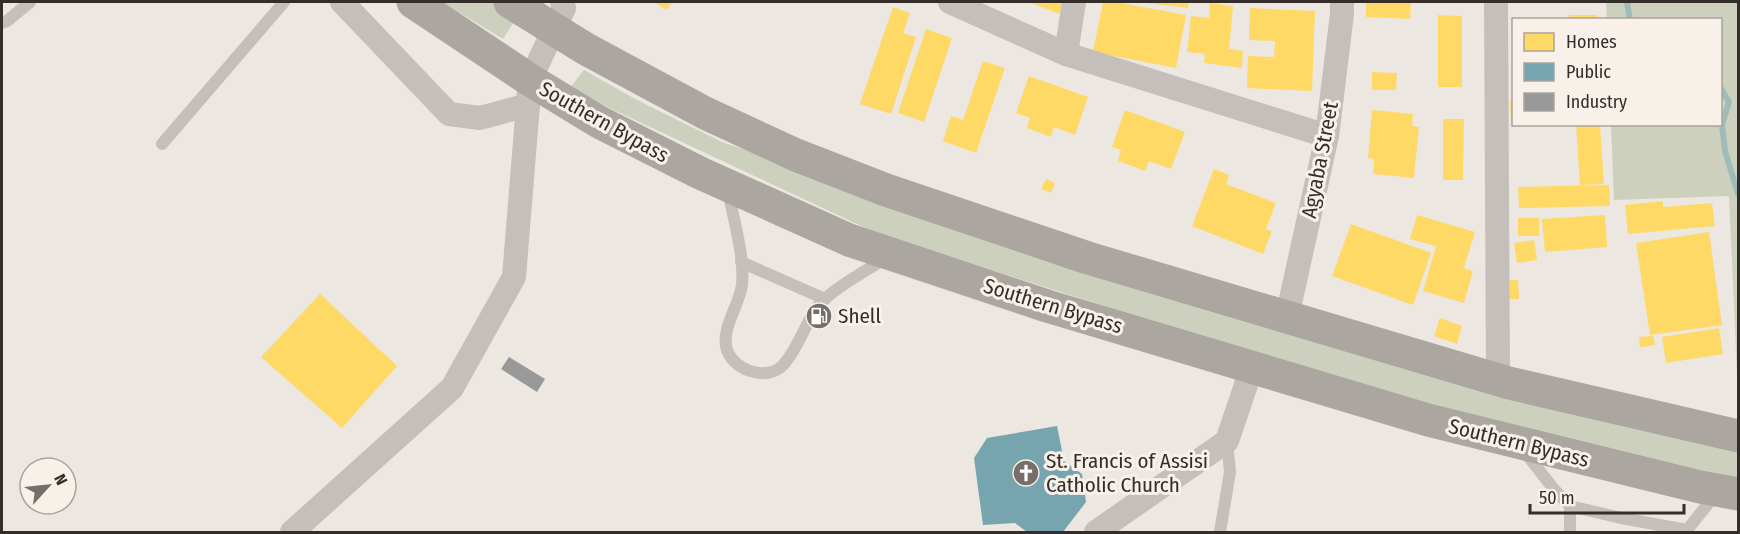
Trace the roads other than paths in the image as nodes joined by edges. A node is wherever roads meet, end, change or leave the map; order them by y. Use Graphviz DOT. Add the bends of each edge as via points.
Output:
graph roads {
  1 [pos="30,2"];
  2 [pos="284,2"];
  3 [pos="342,2"];
  4 [pos="413,2"];
  5 [pos="510,2"];
  6 [pos="950,2"];
  7 [pos="1074,2"];
  8 [pos="1342,2"];
  9 [pos="1496,2"];
  10 [pos="557,16"];
  11 [pos="2,23"];
  12 [pos="1066,54"];
  13 [pos="529,93"];
  14 [pos="1327,135"];
  15 [pos="162,144"];
  16 [pos="728,186"];
  17 [pos="892,254"];
  18 [pos="741,262"];
  19 [pos="825,299"];
  20 [pos="1287,317"];
  21 [pos="1252,367"];
  22 [pos="1497,380"];
  23 [pos="1738,436"];
  24 [pos="1227,441"];
  25 [pos="1518,442"];
  26 [pos="1729,493"];
  27 [pos="1570,506"];
  28 [pos="1687,531"];
  29 [pos="292,532"];
  30 [pos="1096,532"];
  31 [pos="1220,532"];
  32 [pos="1570,532"];
  1 -- 11 [label="lane"];
  2 -- 15 [label="lane"];
  3 -- 13 [label="street" via="449,114 480,117"];
  4 -- 13 [label="highway, Southern Bypass"];
  5 -- 10 [label="highway"];
  6 -- 12 [label="street"];
  7 -- 12 [label="street"];
  8 -- 14 [label="street, Agyaba Street"];
  9 -- 22 [label="street"];
  10 -- 13 [label="street"];
  10 -- 20 [label="highway" via="705,113 796,155 886,190 1088,258"];
  12 -- 14 [label="street"];
  13 -- 16 [label="highway, Southern Bypass" via="599,122"];
  13 -- 29 [label="street" via="514,277 452,388"];
  14 -- 20 [label="street, Agyaba Street"];
  16 -- 17 [label="highway, Southern Bypass" via="849,240"];
  16 -- 18 [label="lane"];
  17 -- 19 [label="lane"];
  17 -- 21 [label="highway, Southern Bypass" via="1047,306"];
  18 -- 19 [label="lane"];
  18 -- 19 [label="lane" via="742,285 726,332 726,348 741,367 757,374 784,365"];
  20 -- 22 [label="highway"];
  21 -- 24 [label="street"];
  21 -- 25 [label="highway, Southern Bypass" via="1428,420"];
  22 -- 23 [label="highway"];
  24 -- 30 [label="street"];
  24 -- 31 [label="lane" via="1230,472"];
  25 -- 26 [label="highway, Southern Bypass"];
  25 -- 27 [label="lane"];
  26 -- 28 [label="lane"];
  27 -- 28 [label="lane"];
  27 -- 32 [label="lane"];
}
